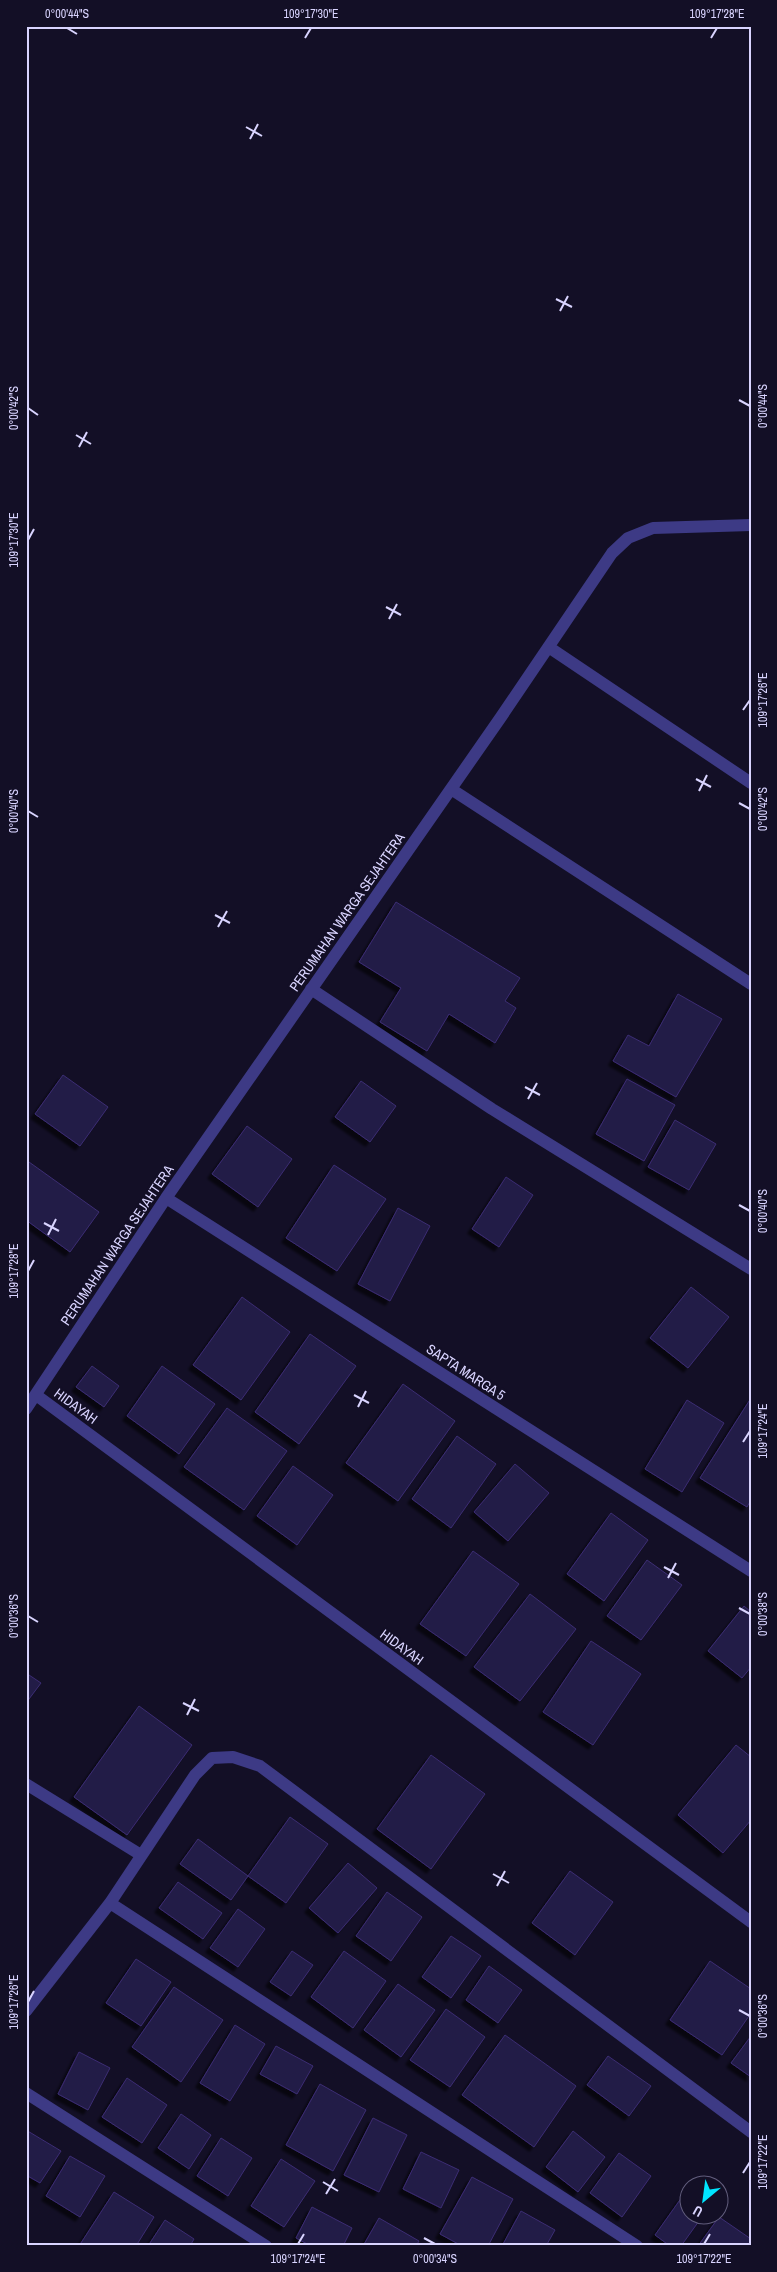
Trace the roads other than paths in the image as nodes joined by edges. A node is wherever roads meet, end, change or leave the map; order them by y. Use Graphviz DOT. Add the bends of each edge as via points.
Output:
graph roads {
  1 [pos="751,524"];
  2 [pos="550,648"];
  3 [pos="751,783"];
  4 [pos="451,790"];
  5 [pos="751,984"];
  6 [pos="311,989"];
  7 [pos="166,1198"];
  8 [pos="751,1269"];
  9 [pos="36,1396"];
  10 [pos="26,1409"];
  11 [pos="751,1571"];
  12 [pos="26,1784"];
  13 [pos="141,1855"];
  14 [pos="110,1903"];
  15 [pos="751,1922"];
  16 [pos="26,2011"];
  17 [pos="26,2093"];
  18 [pos="751,2132"];
  19 [pos="266,2246"];
  20 [pos="637,2246"];
  1 -- 2 [label="street, PERUMAHAN WARGA SEJAHTERA" via="653,528 628,538 612,553"];
  2 -- 3 [label="street"];
  2 -- 4 [label="street, PERUMAHAN WARGA SEJAHTERA"];
  4 -- 5 [label="street"];
  4 -- 6 [label="street, PERUMAHAN WARGA SEJAHTERA"];
  6 -- 7 [label="street, PERUMAHAN WARGA SEJAHTERA"];
  6 -- 8 [label="street" via="492,1109"];
  7 -- 9 [label="street, PERUMAHAN WARGA SEJAHTERA"];
  7 -- 11 [label="street, SAPTA MARGA 5"];
  9 -- 10 [label="street, PERUMAHAN WARGA SEJAHTERA"];
  9 -- 15 [label="street, HIDAYAH"];
  12 -- 13 [label="street"];
  13 -- 14 [label="street"];
  13 -- 18 [label="street" via="195,1775 212,1758 233,1757 260,1766"];
  14 -- 16 [label="street"];
  14 -- 20 [label="street"];
  17 -- 19 [label="street"];
}
